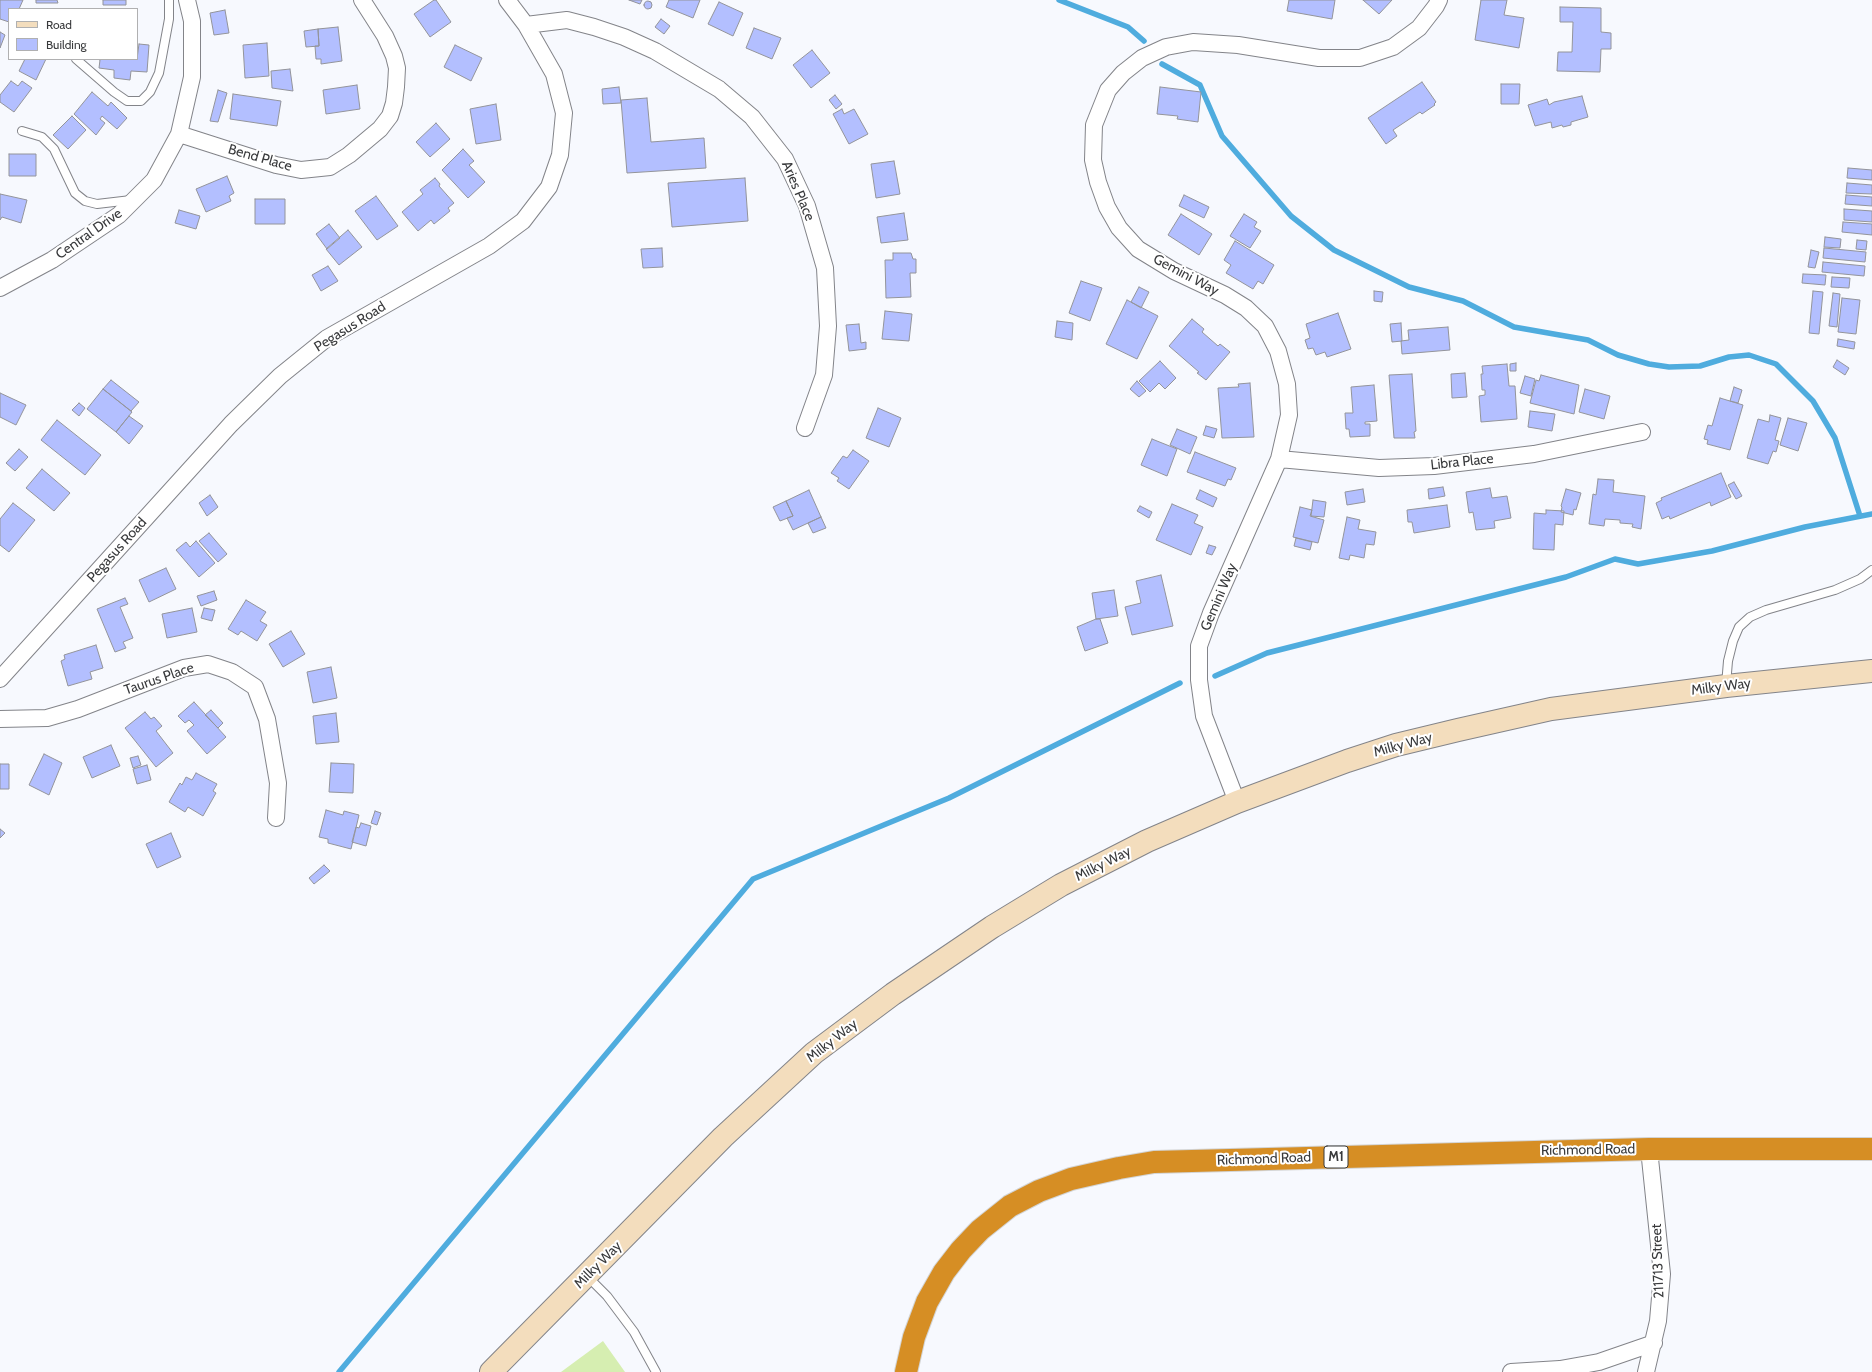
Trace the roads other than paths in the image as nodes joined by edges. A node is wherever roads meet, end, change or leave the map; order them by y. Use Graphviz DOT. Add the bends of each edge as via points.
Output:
graph roads {
  1 [pos="169,0"];
  2 [pos="187,0"];
  3 [pos="362,0"];
  4 [pos="507,0"];
  5 [pos="1439,0"];
  6 [pos="526,25"];
  7 [pos="77,60"];
  8 [pos="22,131"];
  9 [pos="179,134"];
  10 [pos="134,200"];
  11 [pos="0,288"];
  12 [pos="805,428"];
  13 [pos="1642,432"];
  14 [pos="1279,459"];
  15 [pos="1872,570"];
  16 [pos="1872,671"];
  17 [pos="0,679"];
  18 [pos="1726,686"];
  19 [pos="0,720"];
  20 [pos="1237,802"];
  21 [pos="276,818"];
  22 [pos="1649,1149"];
  23 [pos="1872,1149"];
  24 [pos="587,1276"];
  25 [pos="1654,1343"];
  26 [pos="491,1372"];
  27 [pos="656,1372"];
  28 [pos="906,1372"];
  29 [pos="1511,1372"];
  30 [pos="1646,1372"];
  1 -- 7 [label="lane" via="169,19 159,73 150,92 141,101 127,101"];
  2 -- 9 [label="street, Central Drive" via="192,21 192,77"];
  3 -- 9 [label="street, Bend Place" via="385,36 394,56 397,68 396,87 390,116 380,129 349,155 330,167 301,170 276,165"];
  4 -- 6 [label="street, Pegasus Road"];
  5 -- 14 [label="street, Gemini Way" via="1418,28 1393,47 1360,58 1319,58 1238,45 1193,42 1166,47 1142,58 1123,73 1108,90 1094,125 1092,160 1107,208 1119,228 1138,249 1174,271 1241,305 1264,326 1278,351 1287,384 1289,415"];
  6 -- 12 [label="street, Aries Place" via="567,20 594,26 655,50 719,89 752,117 785,159 806,206 825,268 828,326 824,375"];
  6 -- 17 [label="street, Pegasus Road" via="554,74 564,113 560,155 549,187 524,220 488,246 327,338 280,376 231,424"];
  8 -- 10 [label="lane" via="42,137 54,149 75,193 85,201 98,204"];
  9 -- 10 [label="street, Central Drive" via="154,180"];
  10 -- 11 [label="street, Central Drive" via="119,215 52,260"];
  13 -- 14 [label="street, Libra Place" via="1534,454 1434,466 1379,468"];
  14 -- 20 [label="street, Gemini Way" via="1210,613 1199,646 1199,680 1204,716"];
  15 -- 18 [label="lane" via="1860,579 1836,590 1750,617 1739,627 1732,641"];
  16 -- 18 [label="street, Milky Way"];
  18 -- 20 [label="street, Milky Way" via="1551,709 1458,730 1396,745"];
  19 -- 21 [label="street, Taurus Place" via="47,718 78,709 184,668 208,664 232,672 255,687 267,719 278,783"];
  20 -- 24 [label="street, Milky Way" via="1147,841 1061,885 992,927 893,994 785,1078 723,1137"];
  22 -- 23 [label="highway, Richmond Road / M1"];
  22 -- 25 [label="street, 211713 Street" via="1662,1274"];
  22 -- 28 [label="highway, Richmond Road / M1" via="1154,1162 1071,1179 1010,1206 980,1230 961,1250 944,1272 927,1302 914,1337"];
  24 -- 26 [label="street, Milky Way"];
  24 -- 27 [label="lane" via="634,1332"];
  25 -- 29 [label="street" via="1599,1362"];
  25 -- 30 [label="street, 211713 Street"];
}
